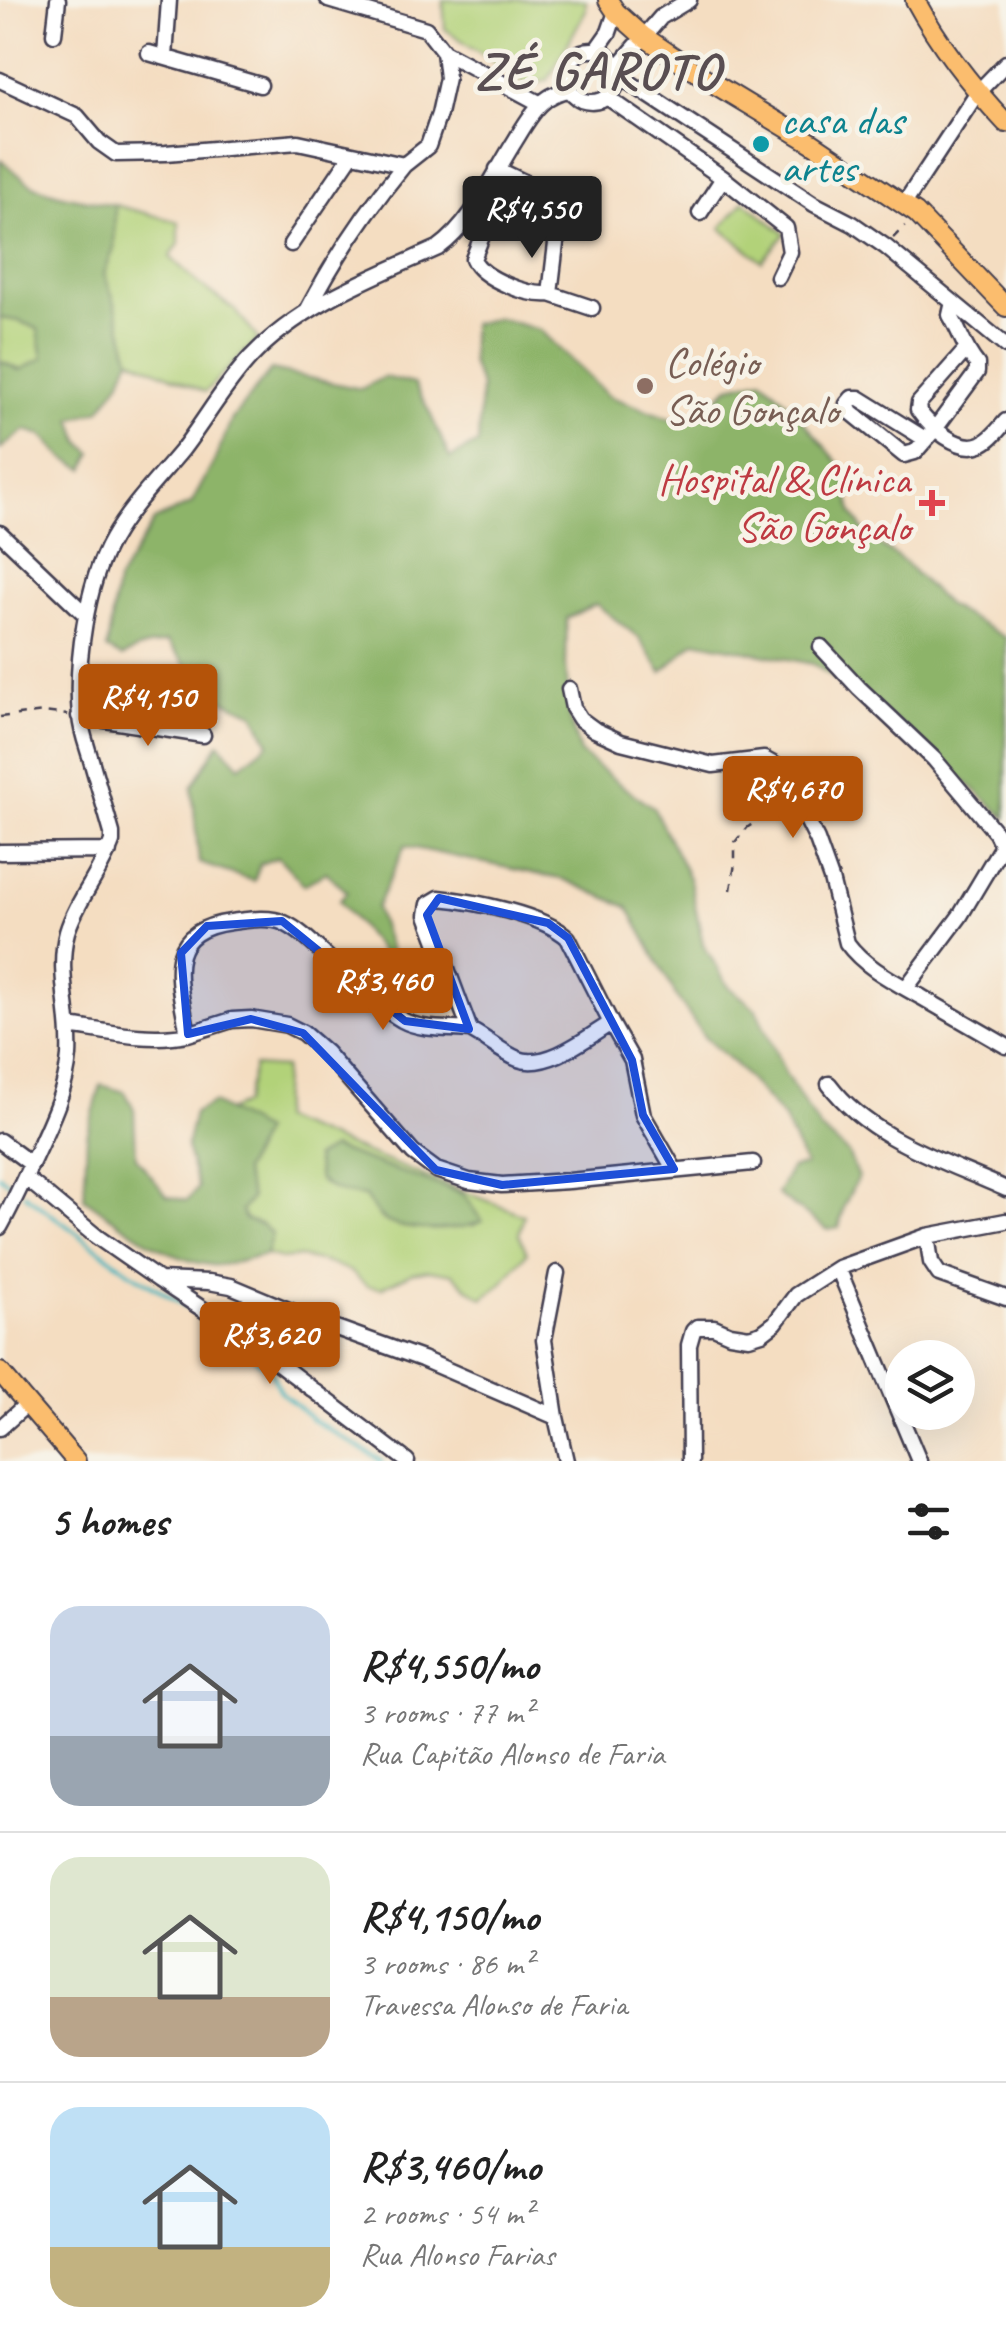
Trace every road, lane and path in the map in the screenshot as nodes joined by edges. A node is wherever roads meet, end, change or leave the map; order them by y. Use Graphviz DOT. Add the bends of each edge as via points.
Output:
graph roads {
  1 [pos="58,0"];
  2 [pos="169,0"];
  3 [pos="328,0"];
  4 [pos="688,0"];
  5 [pos="915,0"];
  6 [pos="612,6"];
  7 [pos="54,34"];
  8 [pos="643,36"];
  9 [pos="596,50"];
  10 [pos="444,52"];
  11 [pos="149,53"];
  12 [pos="165,58"];
  13 [pos="1006,63"];
  14 [pos="617,71"];
  15 [pos="0,80"];
  16 [pos="260,85"];
  17 [pos="570,90"];
  18 [pos="976,93"];
  19 [pos="607,98"];
  20 [pos="541,104"];
  21 [pos="1006,124"];
  22 [pos="352,154"];
  23 [pos="404,165"];
  24 [pos="501,172"];
  25 [pos="723,178"];
  26 [pos="910,209"];
  27 [pos="700,213"];
  28 [pos="292,244"];
  29 [pos="886,247"];
  30 [pos="778,276"];
  31 [pos="550,294"];
  32 [pos="953,302"];
  33 [pos="1006,307"];
  34 [pos="592,308"];
  35 [pos="308,310"];
  36 [pos="1003,337"];
  37 [pos="966,351"];
  38 [pos="1006,422"];
  39 [pos="930,434"];
  40 [pos="0,533"];
  41 [pos="86,616"];
  42 [pos="821,648"];
  43 [pos="570,689"];
  44 [pos="80,716"];
  45 [pos="0,717"];
  46 [pos="203,735"];
  47 [pos="796,797"];
  48 [pos="0,852"];
  49 [pos="109,852"];
  50 [pos="732,890"];
  51 [pos="906,988"];
  52 [pos="612,1022"];
  53 [pos="70,1026"];
  54 [pos="470,1030"];
  55 [pos="188,1034"];
  56 [pos="1006,1046"];
  57 [pos="829,1084"];
  58 [pos="0,1141"];
  59 [pos="753,1163"];
  60 [pos="674,1169"];
  61 [pos="27,1176"];
  62 [pos="1006,1189"];
  63 [pos="1006,1221"];
  64 [pos="0,1227"];
  65 [pos="927,1236"];
  66 [pos="838,1268"];
  67 [pos="557,1273"];
  68 [pos="159,1280"];
  69 [pos="256,1296"];
  70 [pos="1006,1298"];
  71 [pos="225,1324"];
  72 [pos="0,1372"];
  73 [pos="28,1403"];
  74 [pos="556,1417"];
  75 [pos="0,1428"];
  76 [pos="76,1461"];
  77 [pos="406,1461"];
  78 [pos="566,1461"];
  79 [pos="690,1461"];
  80 [pos="920,1461"];
  1 -- 7 [label="street"];
  2 -- 12 [label="street"];
  3 -- 10 [label="street" via="426,29"];
  4 -- 8 [label="street"];
  5 -- 18 [label="main road"];
  6 -- 8 [label="main road"];
  6 -- 9 [label="street" via="609,32"];
  8 -- 14 [label="street"];
  8 -- 26 [label="main road"];
  9 -- 14 [label="street"];
  9 -- 17 [label="street" via="569,64"];
  10 -- 20 [label="street"];
  10 -- 23 [label="street" via="447,78 428,146"];
  11 -- 12 [label="street"];
  12 -- 16 [label="street"];
  13 -- 18 [label="street"];
  14 -- 19 [label="street"];
  14 -- 29 [label="street"];
  15 -- 22 [label="street" via="77,116 116,154 298,142"];
  17 -- 19 [label="street" via="583,100"];
  17 -- 20 [label="street"];
  18 -- 21 [label="main road"];
  18 -- 26 [label="street"];
  19 -- 25 [label="street"];
  20 -- 24 [label="street"];
  22 -- 23 [label="street"];
  22 -- 28 [label="street"];
  23 -- 35 [label="street" via="331,264"];
  24 -- 31 [label="street" via="558,203"];
  24 -- 31 [label="street" via="474,265 486,276"];
  24 -- 35 [label="street" via="451,239"];
  25 -- 27 [label="street"];
  25 -- 30 [label="street" via="786,228 790,252"];
  26 -- 29 [label="path"];
  26 -- 33 [label="main road"];
  29 -- 32 [label="street"];
  31 -- 34 [label="street"];
  32 -- 36 [label="street"];
  32 -- 37 [label="street" via="949,312"];
  35 -- 41 [label="street" via="247,362 114,536"];
  37 -- 39 [label="street" via="918,406"];
  37 -- 39 [label="street" via="978,364 976,375"];
  38 -- 39 [label="street" via="970,446"];
  39 -- 39 [label="street" via="904,455 847,404 859,398"];
  40 -- 41 [label="street"];
  41 -- 44 [label="street"];
  42 -- 51 [label="street" via="934,759 1001,843 979,887"];
  43 -- 47 [label="street" via="572,708 595,730 713,765 764,759 784,774"];
  44 -- 45 [label="path"];
  44 -- 46 [label="street"];
  44 -- 49 [label="street" via="112,834"];
  47 -- 50 [label="path" via="735,842"];
  47 -- 51 [label="street" via="831,879 847,943"];
  48 -- 49 [label="street"];
  49 -- 53 [label="street" via="66,936"];
  51 -- 56 [label="street"];
  52 -- 54 [label="street" via="538,1061 521,1060"];
  52 -- 54 [label="street" via="559,930 439,898 427,916"];
  52 -- 60 [label="street" via="632,1060 643,1115"];
  53 -- 55 [label="street" via="165,1039"];
  53 -- 61 [label="street" via="64,1085"];
  54 -- 55 [label="street" via="405,1022 308,939 282,922 261,920 207,926 191,935 178,975"];
  55 -- 60 [label="street" via="251,1019 304,1033 412,1154 469,1181 502,1185"];
  57 -- 62 [label="street" via="870,1124"];
  58 -- 61 [label="street"];
  59 -- 60 [label="street"];
  61 -- 64 [label="street"];
  61 -- 68 [label="street"];
  63 -- 65 [label="street"];
  65 -- 66 [label="street"];
  65 -- 70 [label="street" via="939,1274"];
  66 -- 79 [label="street" via="796,1294 762,1333 748,1337 702,1325 693,1331"];
  66 -- 80 [label="street"];
  67 -- 74 [label="street" via="544,1340"];
  68 -- 69 [label="street" via="209,1282"];
  68 -- 71 [label="street"];
  69 -- 71 [label="street"];
  69 -- 74 [label="street"];
  71 -- 77 [label="street"];
  72 -- 73 [label="main road"];
  73 -- 75 [label="street"];
  73 -- 76 [label="main road"];
  74 -- 78 [label="street"];
}
